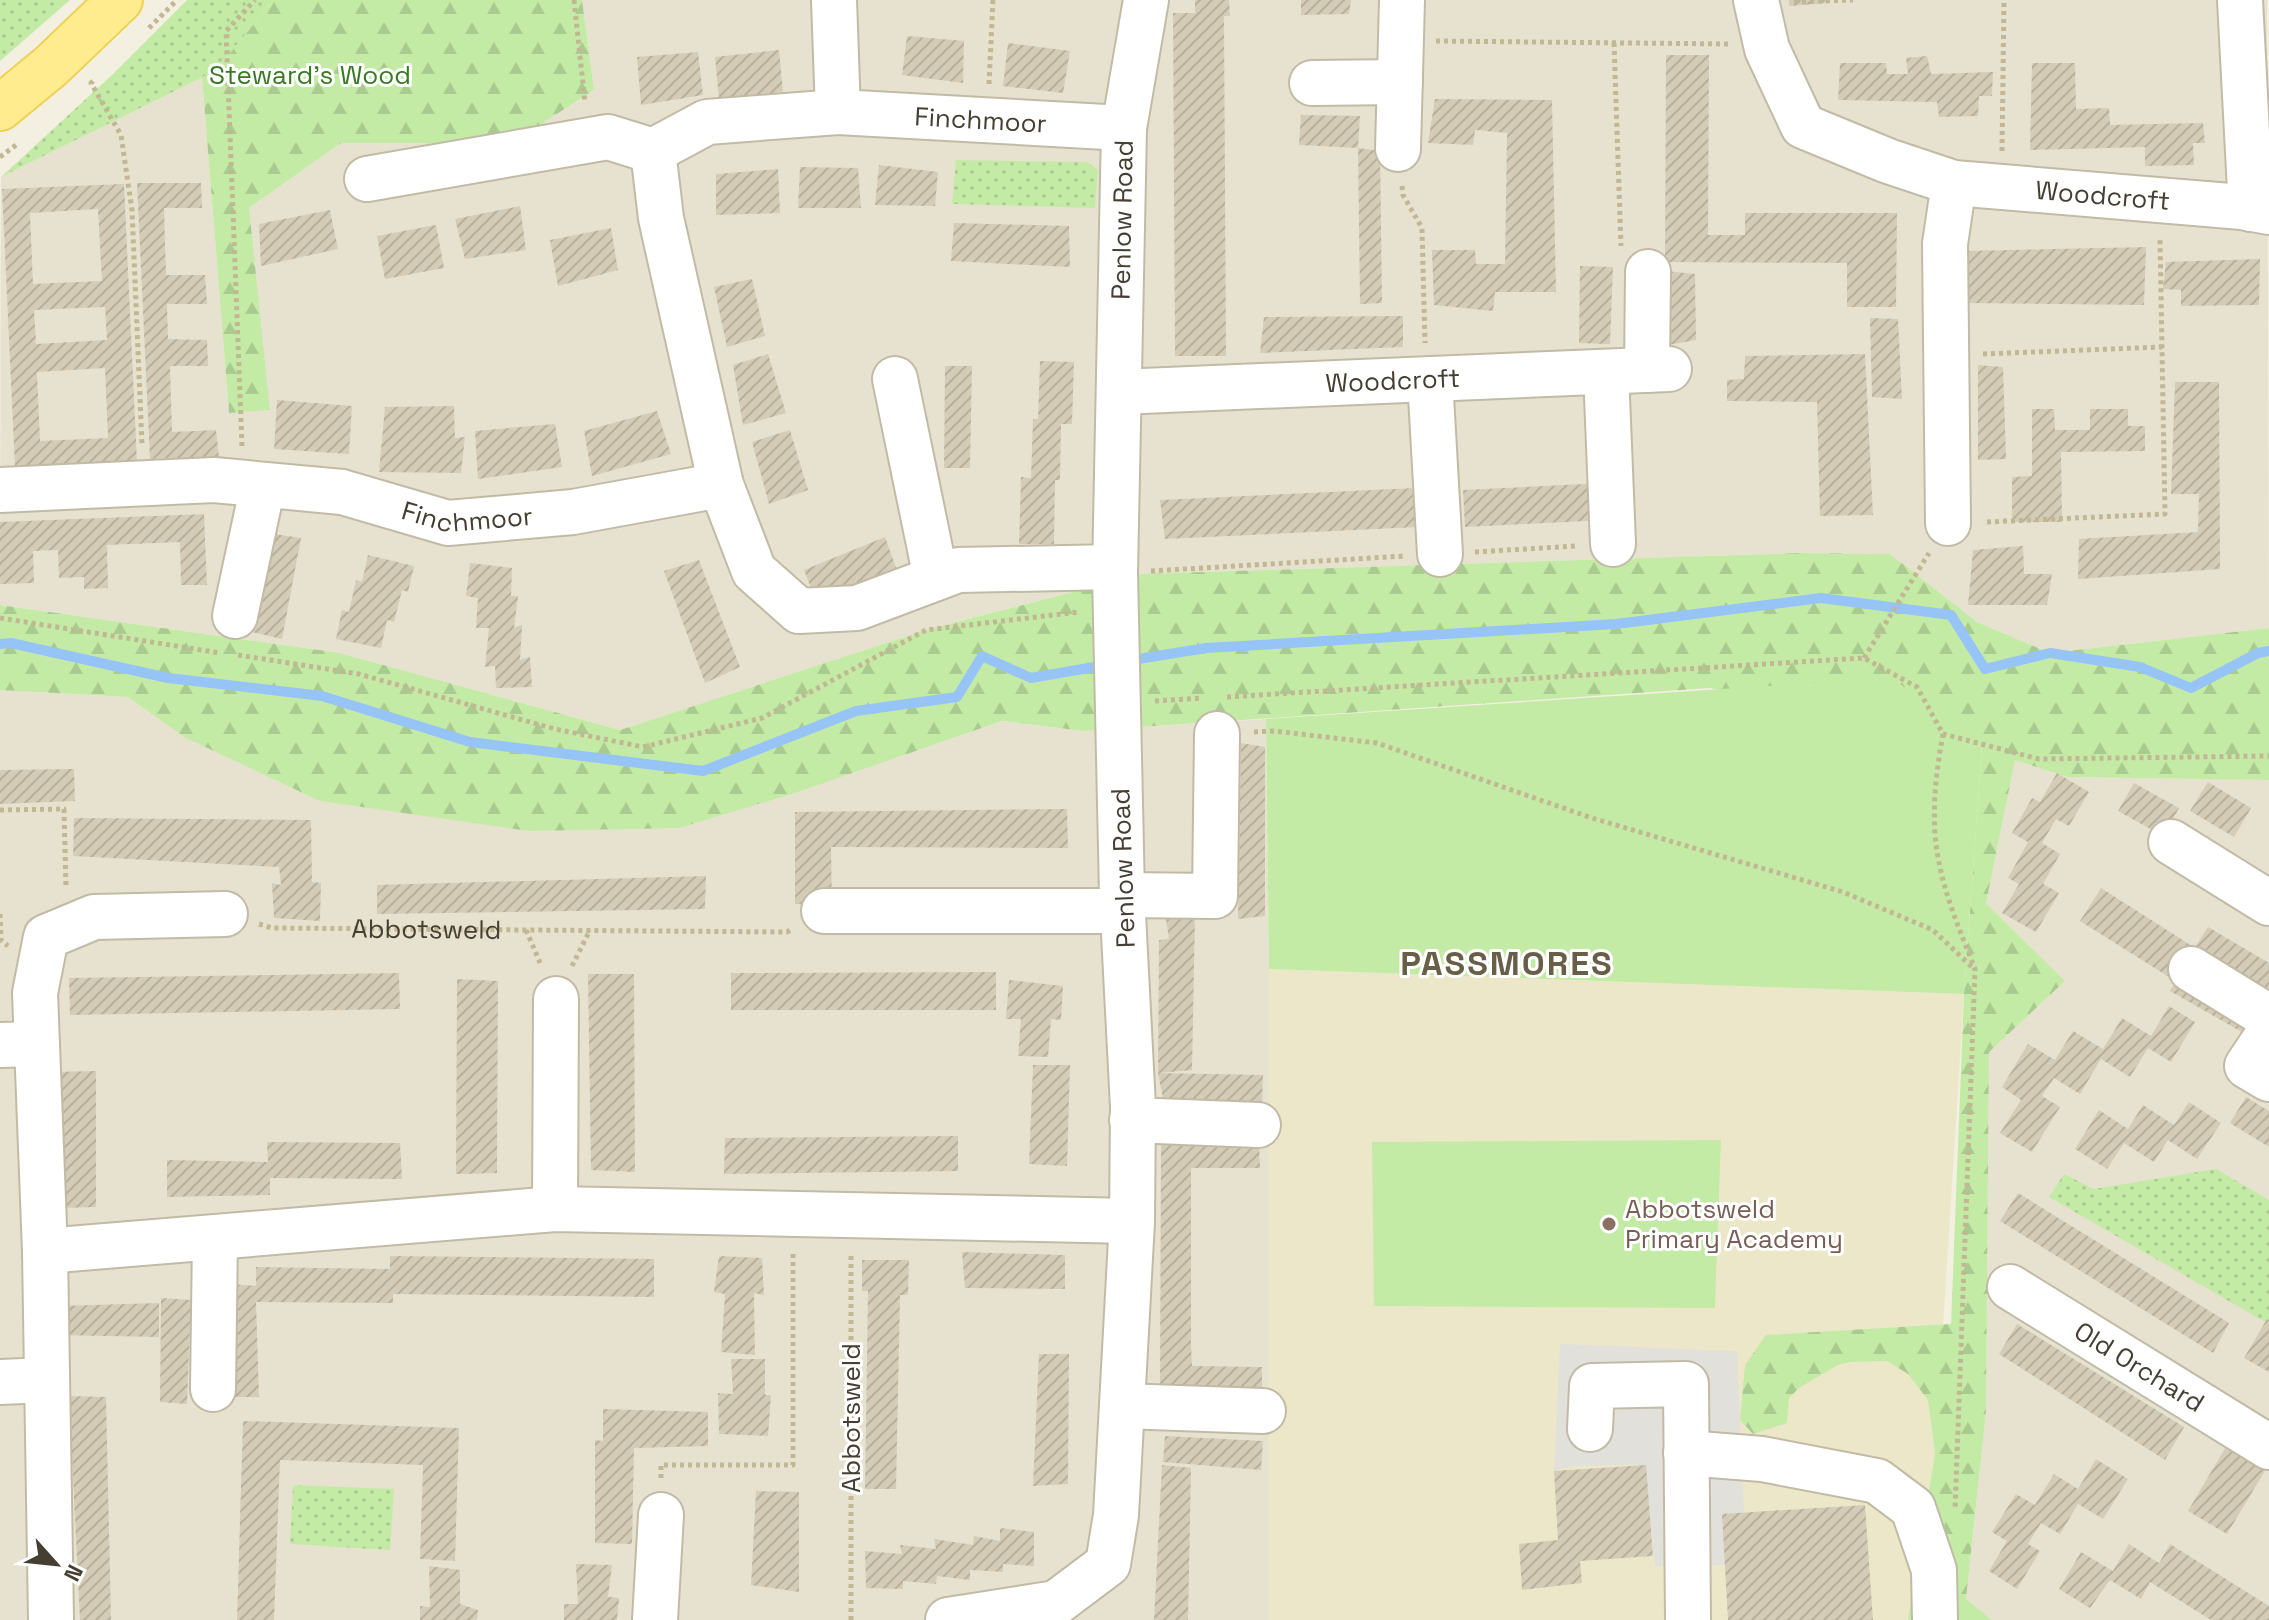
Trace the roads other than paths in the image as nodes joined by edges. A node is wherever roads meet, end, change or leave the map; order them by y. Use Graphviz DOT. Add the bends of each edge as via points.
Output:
graph roads {
  1 [pos="834,0"];
  2 [pos="1146,0"];
  3 [pos="2240,0"];
  4 [pos="1756,1"];
  5 [pos="134,15"];
  6 [pos="1401,41"];
  7 [pos="1312,83"];
  8 [pos="0,108"];
  9 [pos="838,112"];
  10 [pos="1124,128"];
  11 [pos="1398,149"];
  12 [pos="653,151"];
  13 [pos="367,179"];
  14 [pos="1954,183"];
  15 [pos="2260,210"];
  16 [pos="1648,272"];
  17 [pos="1641,371"];
  18 [pos="895,379"];
  19 [pos="1428,380"];
  20 [pos="1119,392"];
  21 [pos="240,483"];
  22 [pos="721,485"];
  23 [pos="0,490"];
  24 [pos="1948,523"];
  25 [pos="1613,544"];
  26 [pos="1440,554"];
  27 [pos="936,578"];
  28 [pos="1115,583"];
  29 [pos="235,616"];
  30 [pos="1217,734"];
  31 [pos="2171,842"];
  32 [pos="1123,903"];
  33 [pos="2269,903"];
  34 [pos="824,911"];
  35 [pos="225,914"];
  36 [pos="2191,969"];
  37 [pos="556,999"];
  38 [pos="2269,1017"];
  39 [pos="2269,1033"];
  40 [pos="18,1045"];
  41 [pos="2269,1079"];
  42 [pos="1132,1120"];
  43 [pos="1258,1125"];
  44 [pos="555,1209"];
  45 [pos="1132,1221"];
  46 [pos="215,1237"];
  47 [pos="45,1251"];
  48 [pos="2010,1287"];
  49 [pos="47,1380"];
  50 [pos="0,1382"];
  51 [pos="213,1389"];
  52 [pos="1122,1406"];
  53 [pos="1263,1411"];
  54 [pos="1590,1429"];
  55 [pos="2269,1447"];
  56 [pos="1686,1453"];
  57 [pos="661,1515"];
  58 [pos="51,1620"];
  59 [pos="655,1620"];
  60 [pos="948,1620"];
  61 [pos="1688,1620"];
  62 [pos="1935,1620"];
  1 -- 9 [label="street"];
  2 -- 10 [label="street, Penlow Road"];
  3 -- 15 [label="street, Woodcroft"];
  4 -- 14 [label="street, Woodcroft" via="1767,44 1803,126"];
  5 -- 8 [label="main road" via="51,66"];
  6 -- 7 [label="street"];
  6 -- 11 [label="street"];
  9 -- 10 [label="street, Finchmoor"];
  9 -- 12 [label="street, Finchmoor" via="707,122"];
  10 -- 20 [label="street, Penlow Road"];
  12 -- 13 [label="street" via="608,137"];
  12 -- 22 [label="street" via="661,218"];
  14 -- 15 [label="street, Woodcroft"];
  14 -- 24 [label="street" via="1945,244"];
  16 -- 17 [label="street"];
  17 -- 19 [label="street, Woodcroft"];
  17 -- 25 [label="street"];
  18 -- 27 [label="street"];
  19 -- 20 [label="street, Woodcroft"];
  19 -- 26 [label="street"];
  20 -- 28 [label="street, Penlow Road"];
  21 -- 22 [label="street, Finchmoor" via="342,492 448,523 573,512"];
  21 -- 23 [label="street, Finchmoor"];
  21 -- 29 [label="street"];
  22 -- 27 [label="street" via="754,571 799,611 857,608"];
  27 -- 28 [label="street" via="958,570"];
  28 -- 32 [label="street, Penlow Road"];
  30 -- 32 [label="street" via="1215,896"];
  31 -- 33 [label="street"];
  32 -- 34 [label="street"];
  32 -- 42 [label="street, Penlow Road"];
  35 -- 40 [label="street" via="94,917 46,937"];
  36 -- 38 [label="street"];
  37 -- 44 [label="street"];
  39 -- 41 [label="street" via="2247,1066"];
  40 -- 47 [label="street"];
  42 -- 43 [label="street"];
  42 -- 45 [label="street, Penlow Road"];
  44 -- 45 [label="street"];
  44 -- 46 [label="street"];
  45 -- 52 [label="street, Penlow Road"];
  46 -- 47 [label="street"];
  46 -- 51 [label="street"];
  47 -- 49 [label="street"];
  48 -- 55 [label="street, Old Orchard"];
  49 -- 50 [label="street"];
  49 -- 58 [label="street"];
  52 -- 53 [label="street"];
  52 -- 60 [label="street, Penlow Road" via="1108,1564 1056,1603"];
  54 -- 56 [label="street" via="1592,1386 1686,1384"];
  56 -- 61 [label="street"];
  56 -- 62 [label="street" via="1762,1459 1877,1481 1913,1508 1934,1570"];
  57 -- 59 [label="street"];
}
